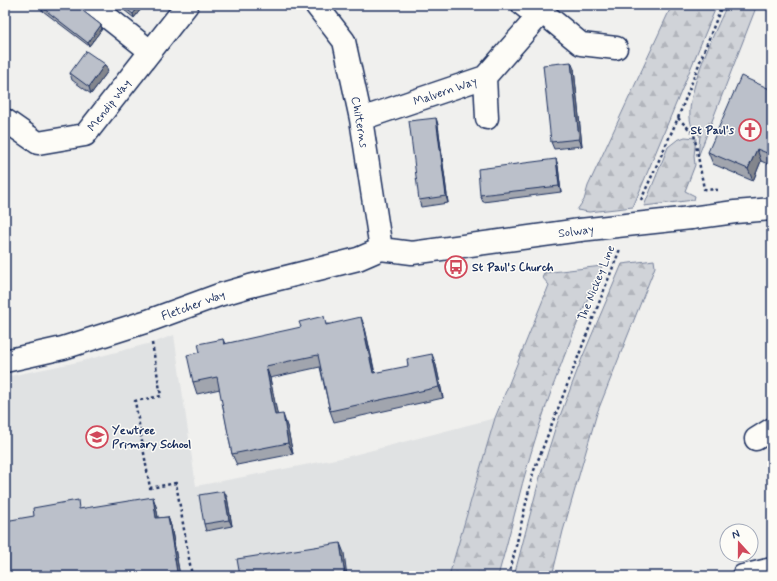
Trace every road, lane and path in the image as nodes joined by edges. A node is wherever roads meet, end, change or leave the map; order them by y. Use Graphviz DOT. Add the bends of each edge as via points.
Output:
graph roads {
  1 [pos="92,5"];
  2 [pos="187,5"];
  3 [pos="316,5"];
  4 [pos="722,5"];
  5 [pos="537,10"];
  6 [pos="616,48"];
  7 [pos="150,51"];
  8 [pos="485,77"];
  9 [pos="487,118"];
  10 [pos="678,118"];
  11 [pos="361,119"];
  12 [pos="5,120"];
  13 [pos="719,190"];
  14 [pos="640,204"];
  15 [pos="772,209"];
  16 [pos="622,244"];
  17 [pos="381,249"];
  18 [pos="148,321"];
  19 [pos="5,361"];
  20 [pos="772,569"];
  21 [pos="192,576"];
  22 [pos="509,576"];
  23 [pos="743,576"];
  1 -- 7 [label="street"];
  2 -- 7 [label="street, Mendip Way"];
  3 -- 11 [label="street, Chilterns" via="344,41"];
  4 -- 10 [label="path"];
  5 -- 6 [label="street" via="581,44"];
  5 -- 8 [label="street, Malvern Way"];
  7 -- 12 [label="street, Mendip Way" via="85,135 38,143"];
  8 -- 9 [label="street"];
  8 -- 11 [label="street, Malvern Way"];
  10 -- 13 [label="path" via="694,134 704,189"];
  10 -- 14 [label="path"];
  11 -- 17 [label="street, Chilterns"];
  15 -- 17 [label="street, Solway, bridge" via="580,230 412,253"];
  16 -- 22 [label="path, The Nickey Line" via="533,473"];
  17 -- 18 [label="street, Fletcher Way" via="358,259 219,295"];
  18 -- 19 [label="street, Fletcher Way" via="62,348"];
  18 -- 21 [label="path" via="161,396 135,401 150,488 176,483"];
  20 -- 23 [label="street"];
}
